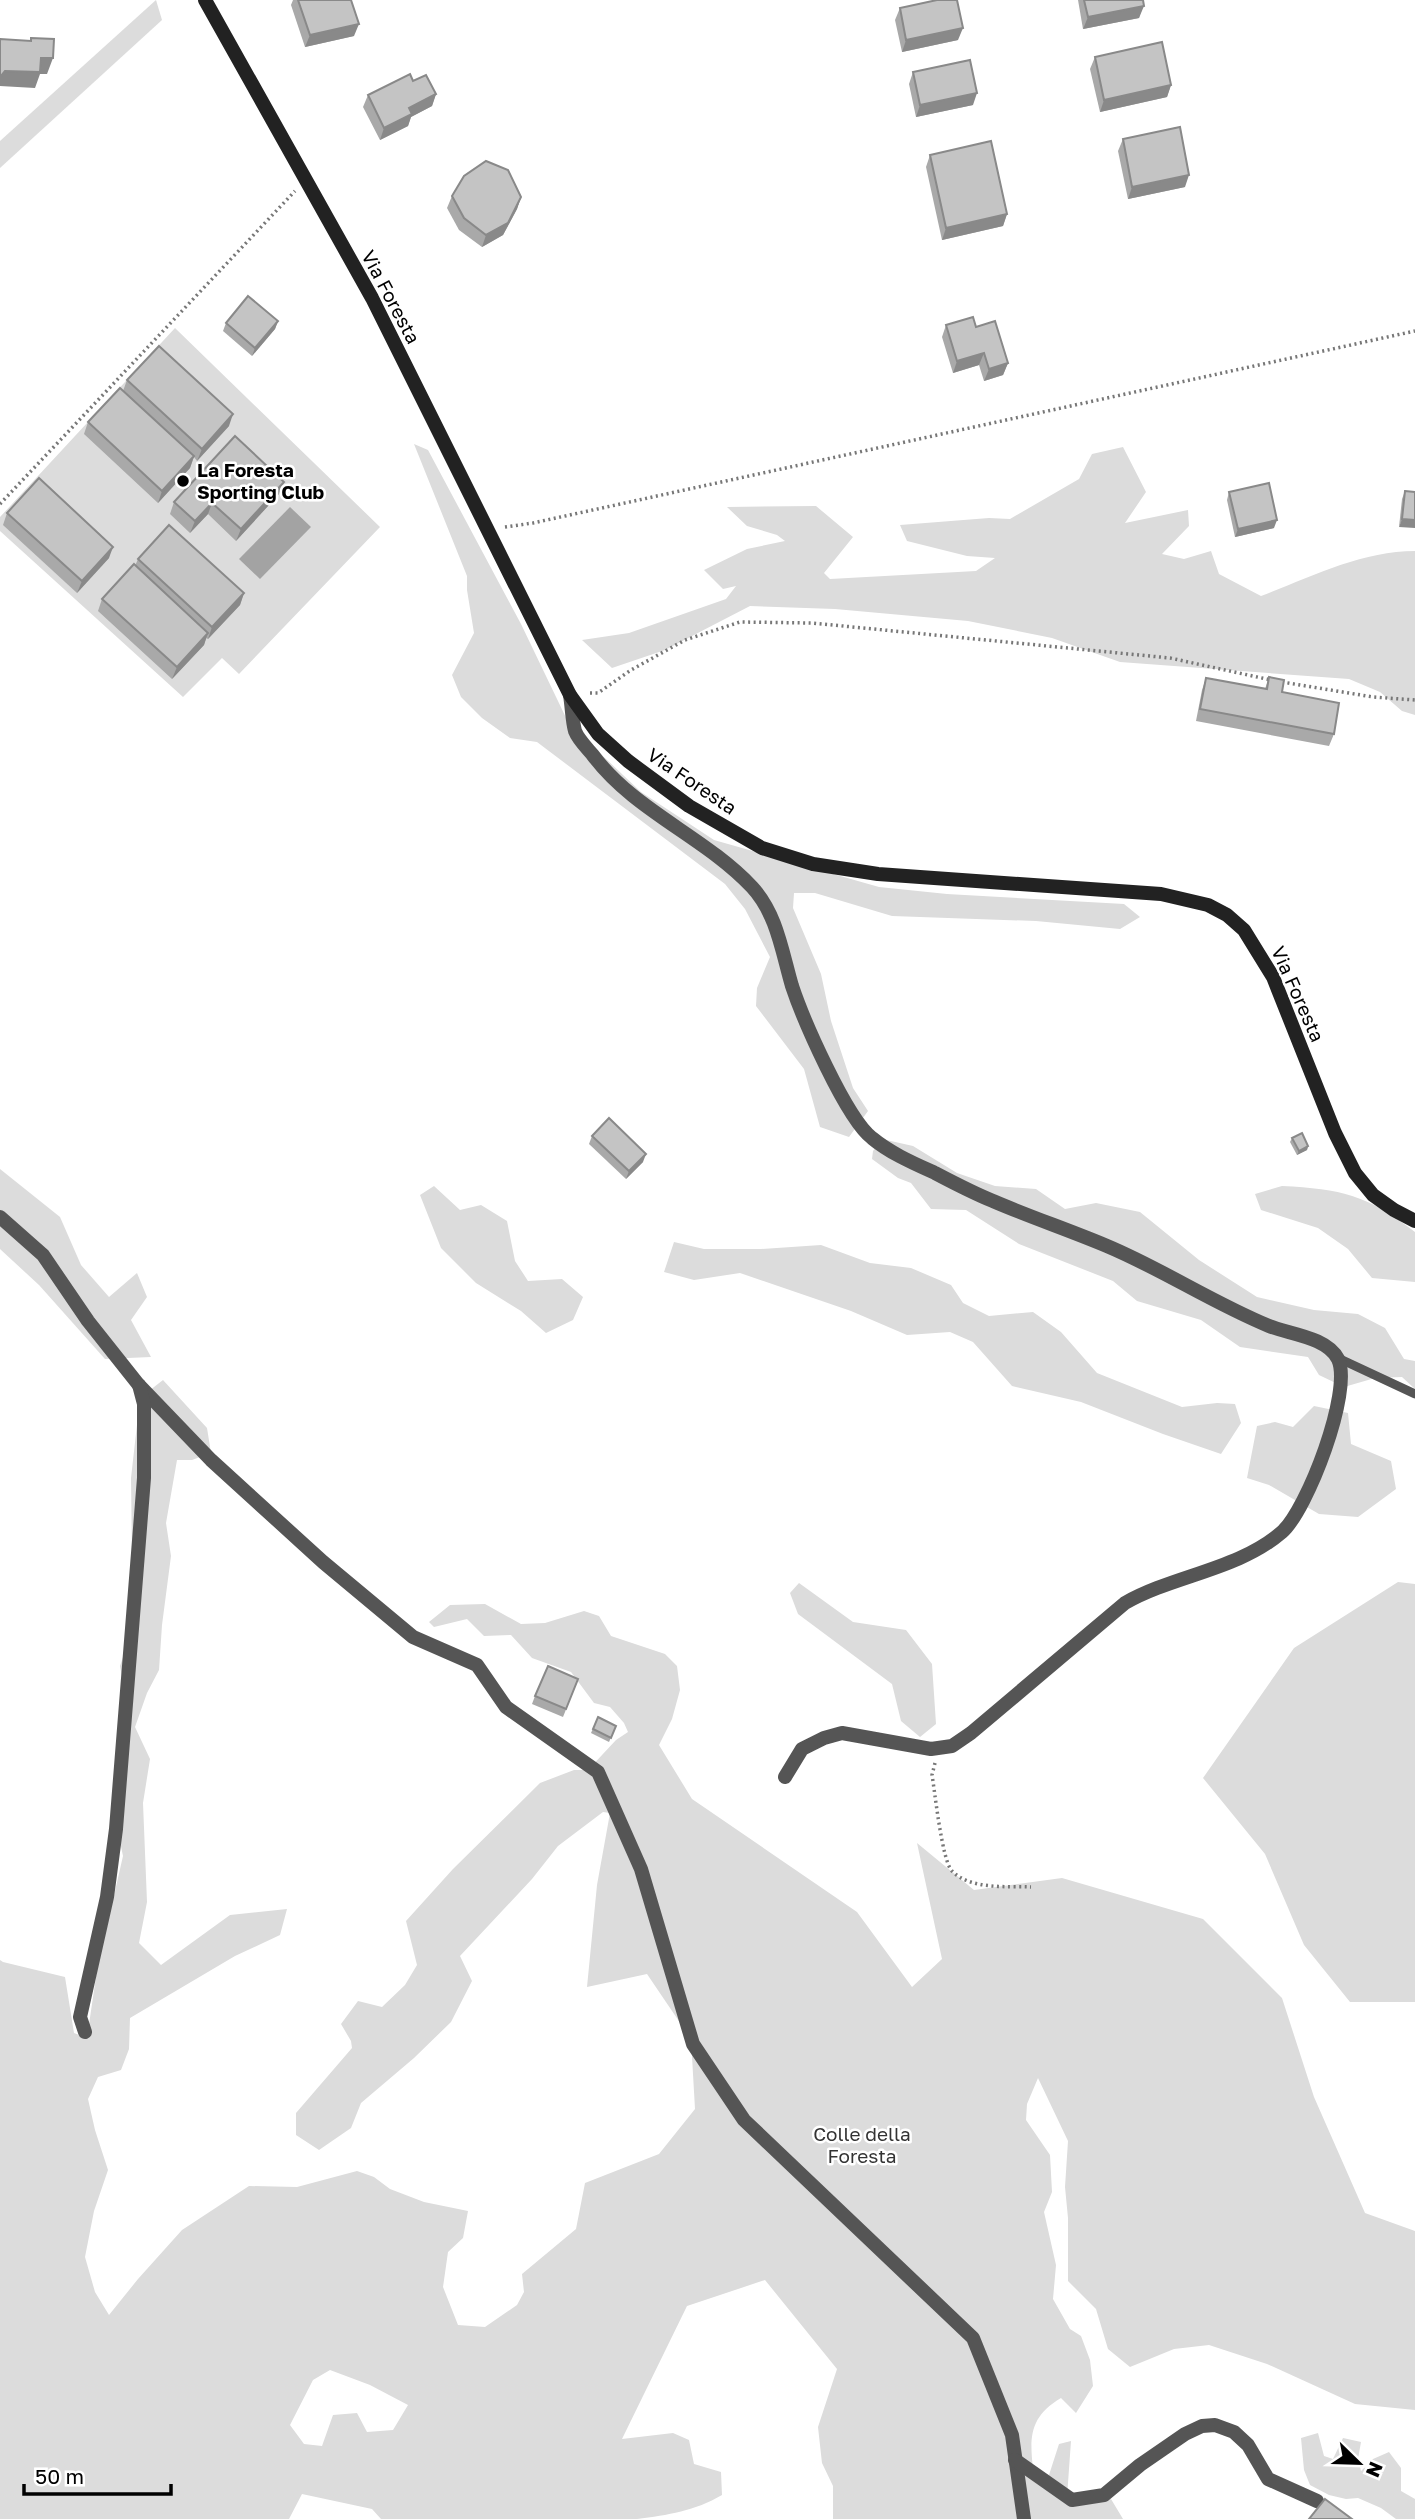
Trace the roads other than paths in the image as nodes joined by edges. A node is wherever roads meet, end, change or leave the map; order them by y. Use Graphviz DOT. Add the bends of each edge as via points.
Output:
graph roads {
  1 [pos="205,0"];
  2 [pos="570,695"];
  3 [pos="0,1217"];
  4 [pos="1415,1221"];
  5 [pos="1338,1358"];
  6 [pos="138,1384"];
  7 [pos="1415,1394"];
  8 [pos="785,1777"];
  9 [pos="85,2032"];
  10 [pos="1016,2460"];
  11 [pos="1317,2501"];
  12 [pos="1024,2519"];
  1 -- 2 [label="main road, Via Foresta" via="372,298"];
  2 -- 4 [label="main road, Via Foresta" via="598,734 628,761 689,806 762,848 813,864 878,874 1161,894 1208,905 1227,915 1250,938 1273,977 1355,1173 1373,1195"];
  2 -- 5 [label="street" via="576,733 597,762 628,794 730,866 768,909 793,990 820,1052 854,1118 870,1137 990,1200 1110,1247 1267,1325 1322,1344"];
  3 -- 6 [label="street" via="43,1255"];
  5 -- 7 [label="lane"];
  5 -- 8 [label="street" via="1342,1380 1336,1414 1298,1514 1283,1531 1220,1566 1125,1603 951,1746 931,1749 842,1733 802,1749"];
  6 -- 9 [label="street" via="144,1405 144,1478 126,1710 107,1897 80,2017"];
  6 -- 10 [label="street" via="211,1461 323,1562 413,1637 477,1665 506,1707 597,1772 641,1869 693,2043 744,2120 973,2337 1012,2435"];
  10 -- 11 [label="street" via="1072,2500 1104,2495 1185,2434 1215,2425 1234,2431 1248,2445 1268,2479"];
  10 -- 12 [label="street"];
}
